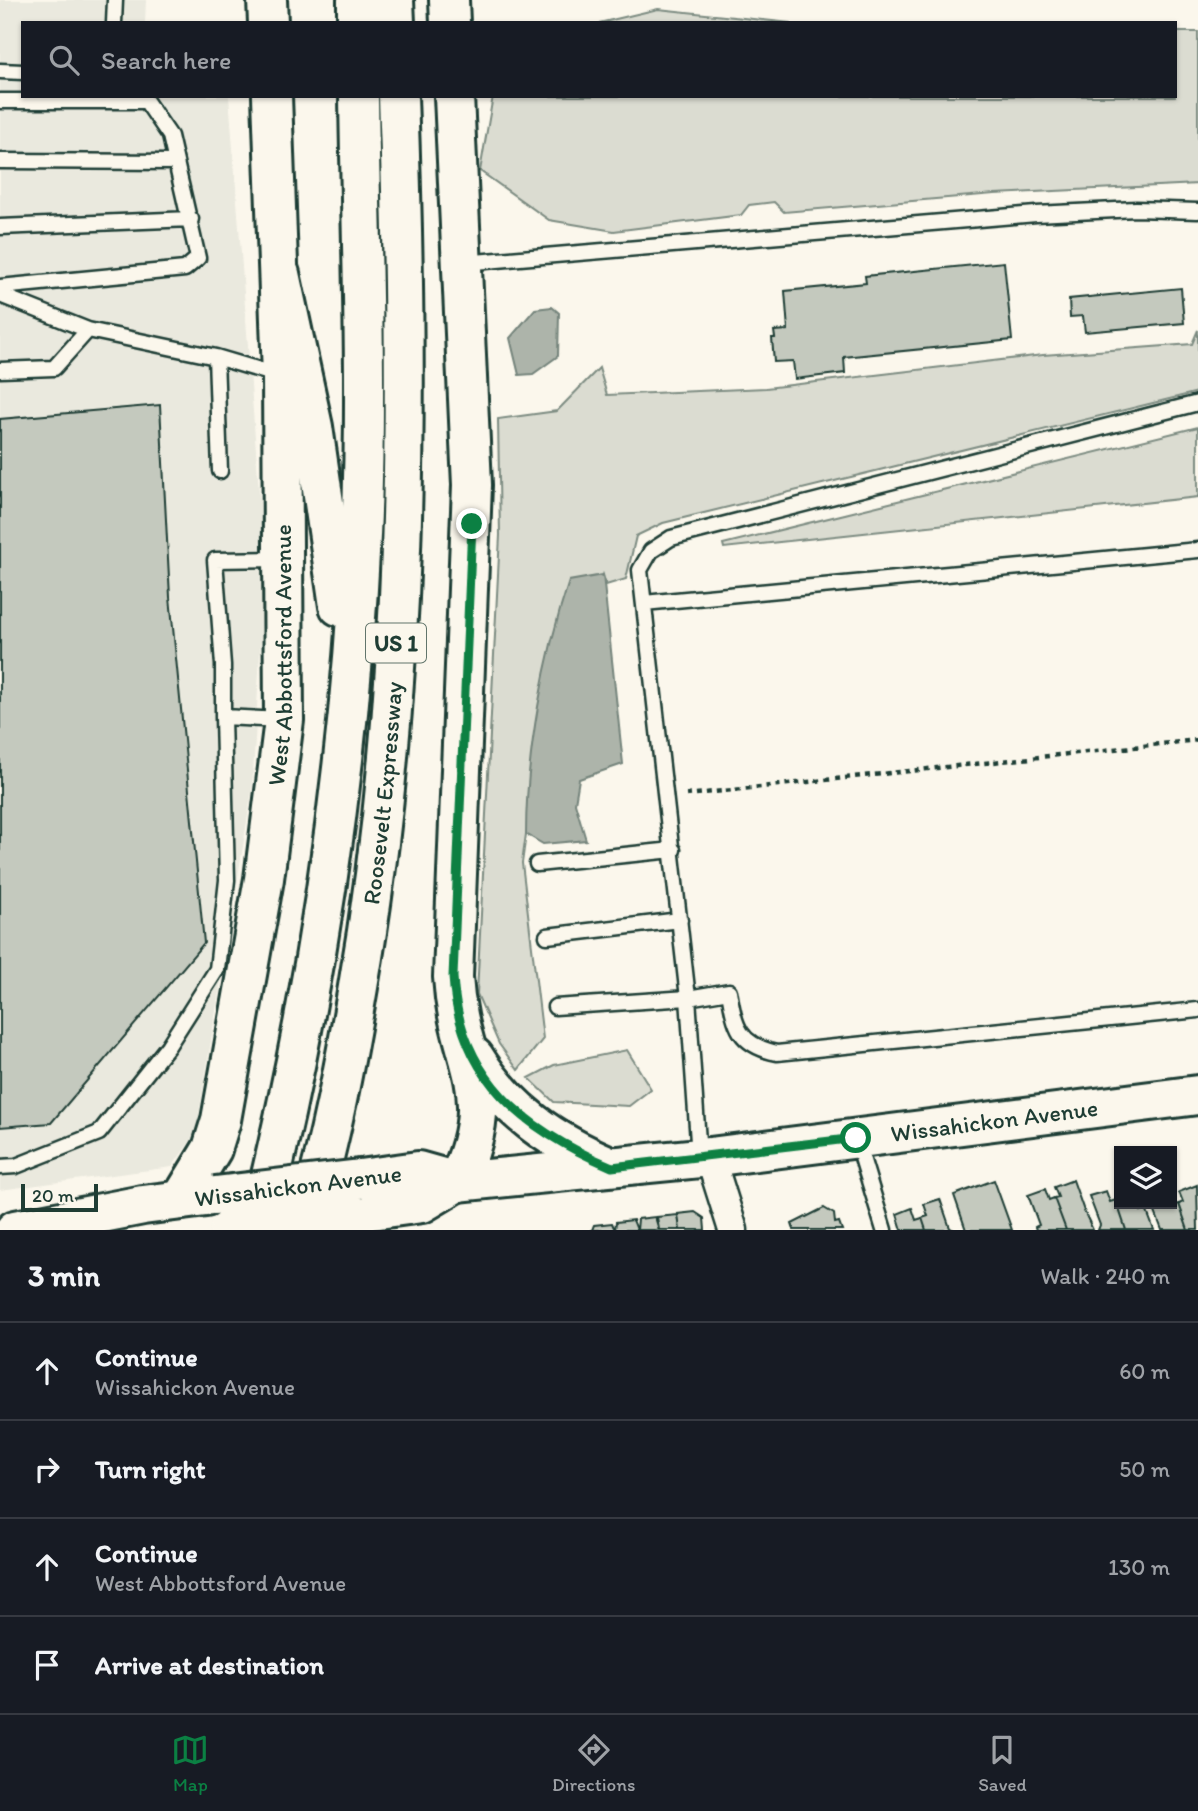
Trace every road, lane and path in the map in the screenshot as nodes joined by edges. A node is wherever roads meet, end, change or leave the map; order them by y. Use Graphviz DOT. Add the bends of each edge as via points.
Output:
graph roads {
  1 [pos="115,0"];
  2 [pos="267,0"];
  3 [pos="357,0"];
  4 [pos="394,0"];
  5 [pos="449,0"];
  6 [pos="114,21"];
  7 [pos="268,21"];
  8 [pos="357,21"];
  9 [pos="395,21"];
  10 [pos="450,21"];
  11 [pos="0,71"];
  12 [pos="21,72"];
  13 [pos="272,98"];
  14 [pos="359,98"];
  15 [pos="398,98"];
  16 [pos="454,98"];
  17 [pos="0,101"];
  18 [pos="0,161"];
  19 [pos="176,162"];
  20 [pos="1198,211"];
  21 [pos="191,219"];
  22 [pos="0,227"];
  23 [pos="462,264"];
  24 [pos="280,274"];
  25 [pos="0,287"];
  26 [pos="0,295"];
  27 [pos="88,330"];
  28 [pos="216,357"];
  29 [pos="0,370"];
  30 [pos="282,376"];
  31 [pos="1198,403"];
  32 [pos="220,471"];
  33 [pos="1198,550"];
  34 [pos="283,559"];
  35 [pos="644,603"];
  36 [pos="350,689"];
  37 [pos="223,717"];
  38 [pos="284,720"];
  39 [pos="1198,740"];
  40 [pos="686,795"];
  41 [pos="673,850"];
  42 [pos="537,864"];
  43 [pos="680,920"];
  44 [pos="547,936"];
  45 [pos="688,998"];
  46 [pos="555,1007"];
  47 [pos="1198,1010"];
  48 [pos="467,1044"];
  49 [pos="1198,1095"];
  50 [pos="856,1138"];
  51 [pos="704,1157"];
  52 [pos="0,1167"];
  53 [pos="612,1167"];
  54 [pos="457,1182"];
  55 [pos="361,1208"];
  56 [pos="208,1209"];
  57 [pos="15,1230"];
  58 [pos="258,1230"];
  59 [pos="303,1230"];
  60 [pos="733,1230"];
  61 [pos="884,1230"];
  1 -- 6 [label="lane"];
  2 -- 7 [label="main road"];
  3 -- 8 [label="main road"];
  4 -- 9 [label="main road"];
  5 -- 10 [label="main road"];
  11 -- 12 [label="lane"];
  13 -- 24 [label="main road, West Abbottsford Avenue"];
  14 -- 36 [label="main road, Roosevelt Expressway / US 1" via="364,441"];
  15 -- 59 [label="main road, Roosevelt Expressway / US 1" via="403,473 385,797 346,1053"];
  16 -- 23 [label="main road"];
  17 -- 19 [label="lane" via="145,101 170,136"];
  18 -- 19 [label="lane"];
  19 -- 21 [label="lane"];
  20 -- 23 [label="lane" via="1036,214"];
  21 -- 22 [label="lane"];
  21 -- 25 [label="lane" via="198,258 185,269"];
  23 -- 48 [label="main road" via="472,524 453,977 459,1024"];
  24 -- 30 [label="main road, West Abbottsford Avenue"];
  24 -- 36 [label="main road" via="315,440"];
  26 -- 27 [label="lane"];
  27 -- 28 [label="lane"];
  27 -- 29 [label="lane" via="54,368"];
  28 -- 30 [label="lane"];
  28 -- 32 [label="lane"];
  30 -- 34 [label="main road, West Abbottsford Avenue"];
  31 -- 35 [label="lane" via="671,538 651,551 640,570"];
  33 -- 35 [label="lane"];
  34 -- 37 [label="lane" via="215,560"];
  34 -- 38 [label="main road, West Abbottsford Avenue"];
  35 -- 41 [label="lane"];
  36 -- 58 [label="main road, Roosevelt Expressway / US 1" via="315,958"];
  37 -- 38 [label="lane"];
  37 -- 52 [label="lane" via="227,880 217,969 169,1046 99,1133 16,1166"];
  38 -- 56 [label="main road, West Abbottsford Avenue" via="264,879 212,1149"];
  39 -- 40 [label="path"];
  41 -- 42 [label="lane"];
  41 -- 43 [label="lane"];
  43 -- 44 [label="lane"];
  43 -- 45 [label="lane"];
  45 -- 46 [label="lane"];
  45 -- 47 [label="lane" via="729,991 740,1032 762,1049 777,1053"];
  45 -- 51 [label="lane"];
  48 -- 53 [label="main road" via="483,1072 517,1112 574,1151"];
  48 -- 54 [label="main road" via="478,1083 479,1113 475,1142"];
  49 -- 50 [label="main road, Wissahickon Avenue"];
  50 -- 51 [label="main road, Wissahickon Avenue"];
  50 -- 61 [label="lane"];
  51 -- 53 [label="main road, Wissahickon Avenue"];
  51 -- 60 [label="street"];
  53 -- 54 [label="main road, Wissahickon Avenue"];
  54 -- 55 [label="main road, Wissahickon Avenue" via="418,1171"];
  55 -- 56 [label="main road, Wissahickon Avenue, bridge"];
  56 -- 57 [label="main road, Wissahickon Avenue"];
}
